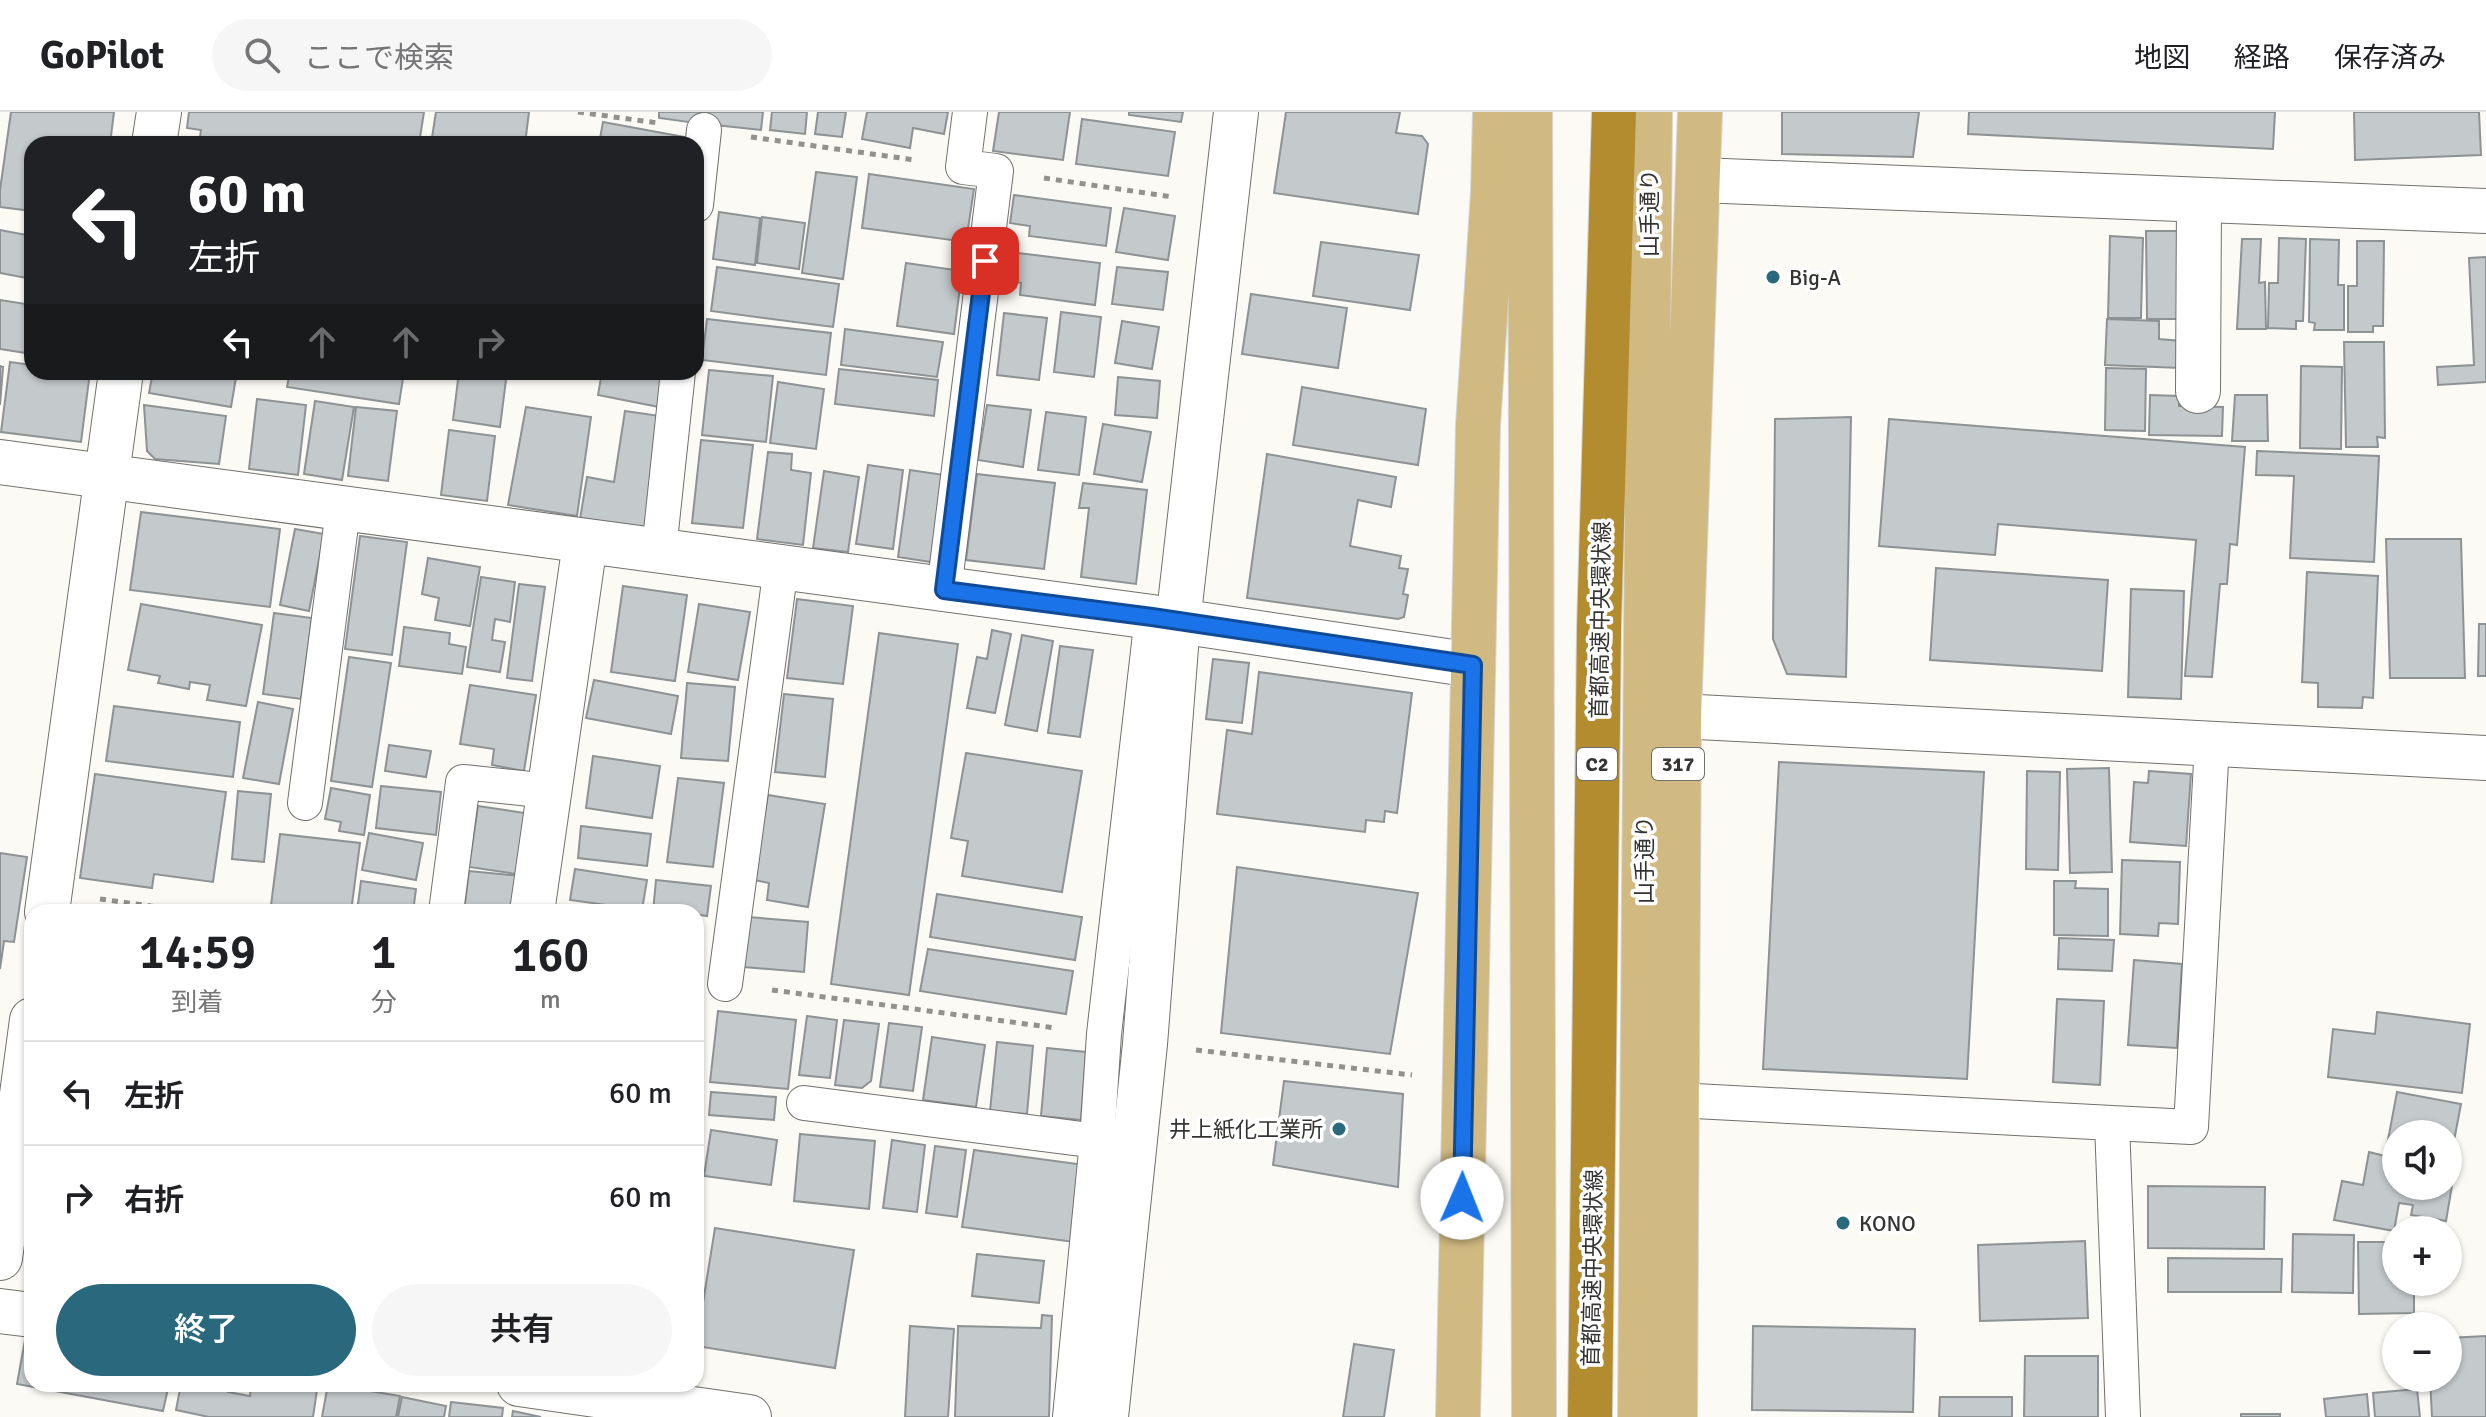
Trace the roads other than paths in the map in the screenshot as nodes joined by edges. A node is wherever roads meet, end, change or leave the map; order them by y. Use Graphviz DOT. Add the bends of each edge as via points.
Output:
graph roads {
  1 [pos="159,112"];
  2 [pos="970,112"];
  3 [pos="1236,112"];
  4 [pos="1495,112"];
  5 [pos="1530,112"];
  6 [pos="1614,112"];
  7 [pos="1628,112"];
  8 [pos="1650,112"];
  9 [pos="1700,112"];
  10 [pos="704,130"];
  11 [pos="155,136"];
  12 [pos="703,136"];
  13 [pos="1699,180"];
  14 [pos="2199,200"];
  15 [pos="2486,211"];
  16 [pos="120,380"];
  17 [pos="677,380"];
  18 [pos="2198,391"];
  19 [pos="0,462"];
  20 [pos="105,478"];
  21 [pos="343,510"];
  22 [pos="585,543"];
  23 [pos="659,550"];
  24 [pos="781,567"];
  25 [pos="944,590"];
  26 [pos="1165,620"];
  27 [pos="1473,665"];
  28 [pos="1679,716"];
  29 [pos="2212,744"];
  30 [pos="2486,758"];
  31 [pos="549,791"];
  32 [pos="305,803"];
  33 [pos="48,902"];
  34 [pos="447,904"];
  35 [pos="533,904"];
  36 [pos="725,984"];
  37 [pos="24,1080"];
  38 [pos="1676,1100"];
  39 [pos="804,1103"];
  40 [pos="2112,1123"];
  41 [pos="1097,1141"];
  42 [pos="0,1258"];
  43 [pos="0,1311"];
  44 [pos="24,1314"];
  45 [pos="645,1393"];
  46 [pos="749,1417"];
  47 [pos="1070,1417"];
  48 [pos="1106,1417"];
  49 [pos="1458,1417"];
  50 [pos="1534,1417"];
  51 [pos="1590,1417"];
  52 [pos="1611,1417"];
  53 [pos="1640,1417"];
  54 [pos="1675,1417"];
  55 [pos="2123,1417"];
  1 -- 11 [label="street"];
  2 -- 25 [label="lane" via="979,169"];
  3 -- 26 [label="street"];
  4 -- 27 [label="main road" via="1478,426"];
  5 -- 50 [label="main road"];
  6 -- 51 [label="highway, 首都高速中央環状線 / C2" via="1599,627"];
  7 -- 52 [label="highway, 首都高速中央環状線 / C2"];
  8 -- 53 [label="main road, 山手通り / 317"];
  9 -- 13 [label="main road, 317"];
  10 -- 12 [label="lane"];
  13 -- 14 [label="street"];
  13 -- 28 [label="main road, 317"];
  14 -- 15 [label="street"];
  14 -- 18 [label="street"];
  16 -- 20 [label="street"];
  17 -- 23 [label="lane"];
  19 -- 20 [label="street"];
  20 -- 21 [label="street"];
  20 -- 33 [label="street"];
  21 -- 22 [label="street"];
  21 -- 32 [label="lane"];
  22 -- 23 [label="street"];
  22 -- 31 [label="street"];
  23 -- 24 [label="street"];
  24 -- 25 [label="street"];
  24 -- 36 [label="lane"];
  25 -- 26 [label="street"];
  26 -- 27 [label="street"];
  26 -- 41 [label="lane" via="1104,1034"];
  26 -- 48 [label="street" via="1145,1044"];
  27 -- 49 [label="main road"];
  28 -- 29 [label="street"];
  28 -- 38 [label="main road, 317"];
  29 -- 30 [label="street"];
  29 -- 40 [label="lane" via="2191,1127"];
  31 -- 34 [label="lane" via="463,782"];
  31 -- 35 [label="street"];
  37 -- 42 [label="street"];
  38 -- 40 [label="lane"];
  38 -- 54 [label="main road, 317"];
  39 -- 41 [label="lane"];
  40 -- 55 [label="lane"];
  41 -- 47 [label="lane"];
  43 -- 44 [label="street"];
  45 -- 46 [label="street"];
}
